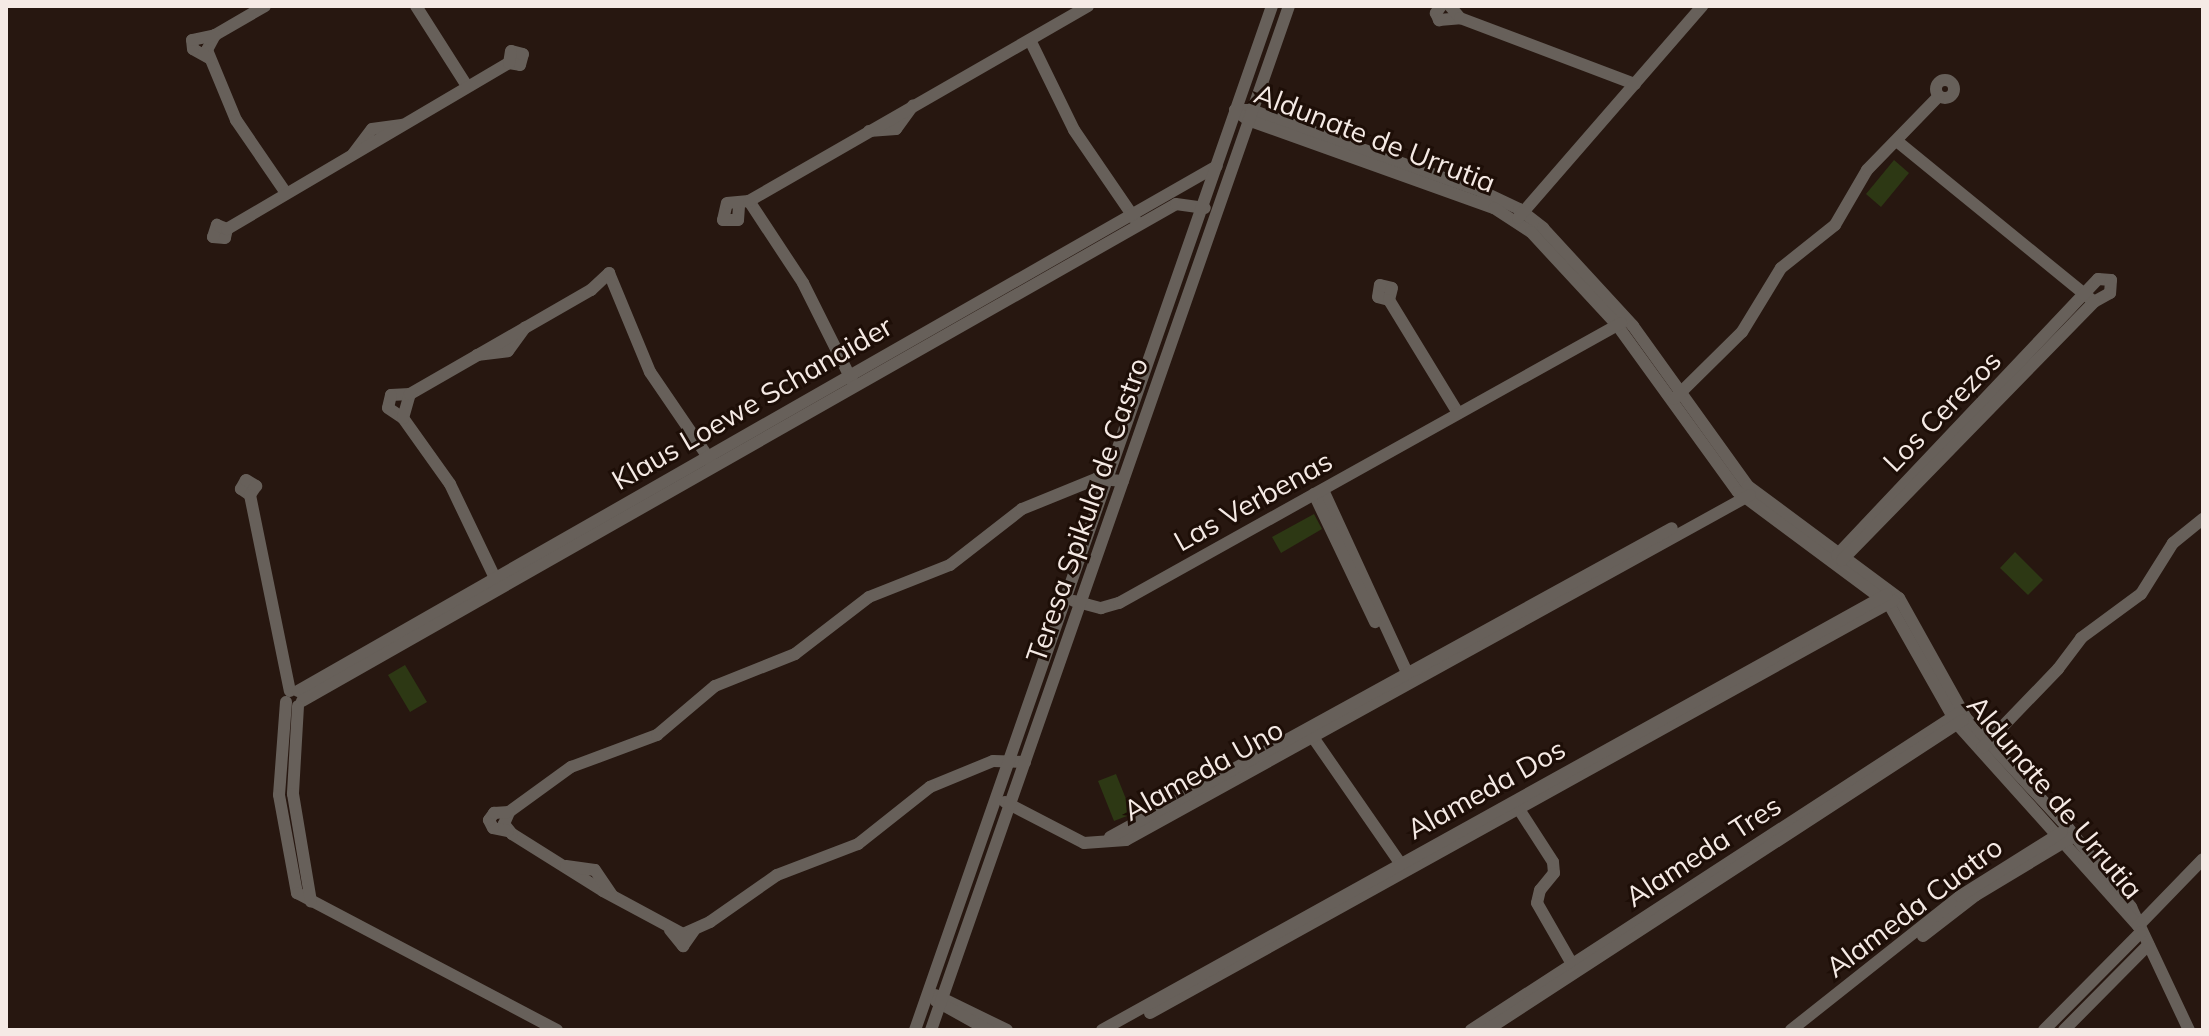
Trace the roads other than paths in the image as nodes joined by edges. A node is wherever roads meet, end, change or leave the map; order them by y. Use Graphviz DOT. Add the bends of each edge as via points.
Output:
graph roads {
  1 [pos="265,6"];
  2 [pos="416,6"];
  3 [pos="1088,6"];
  4 [pos="1272,6"];
  5 [pos="1289,6"];
  6 [pos="1441,6"];
  7 [pos="1450,6"];
  8 [pos="1693,6"];
  9 [pos="1702,6"];
  10 [pos="1460,18"];
  11 [pos="1030,40"];
  12 [pos="509,63"];
  13 [pos="1632,82"];
  14 [pos="467,86"];
  15 [pos="1939,96"];
  16 [pos="1235,110"];
  17 [pos="1250,115"];
  18 [pos="1898,142"];
  19 [pos="1215,165"];
  20 [pos="1231,170"];
  21 [pos="286,193"];
  22 [pos="1201,206"];
  23 [pos="1131,212"];
  24 [pos="1216,212"];
  25 [pos="1518,214"];
  26 [pos="1139,225"];
  27 [pos="227,229"];
  28 [pos="1389,300"];
  29 [pos="1622,323"];
  30 [pos="852,381"];
  31 [pos="1676,398"];
  32 [pos="1458,413"];
  33 [pos="712,462"];
  34 [pos="1107,477"];
  35 [pos="1123,481"];
  36 [pos="1318,492"];
  37 [pos="1746,492"];
  38 [pos="250,495"];
  39 [pos="2203,519"];
  40 [pos="1839,558"];
  41 [pos="494,578"];
  42 [pos="501,591"];
  43 [pos="1891,597"];
  44 [pos="1066,598"];
  45 [pos="1080,602"];
  46 [pos="1407,680"];
  47 [pos="295,698"];
  48 [pos="1959,718"];
  49 [pos="1311,733"];
  50 [pos="1983,746"];
  51 [pos="1009,758"];
  52 [pos="1025,762"];
  53 [pos="996,795"];
  54 [pos="1012,802"];
  55 [pos="1517,805"];
  56 [pos="2066,835"];
  57 [pos="2203,859"];
  58 [pos="1403,868"];
  59 [pos="2140,929"];
  60 [pos="2148,945"];
  61 [pos="1574,968"];
  62 [pos="927,993"];
  63 [pos="941,1000"];
  64 [pos="1478,1029"];
  65 [pos="557,1030"];
  66 [pos="915,1030"];
  67 [pos="931,1030"];
  68 [pos="988,1030"];
  69 [pos="1007,1030"];
  70 [pos="1102,1030"];
  71 [pos="1119,1030"];
  72 [pos="1791,1030"];
  73 [pos="1805,1030"];
  74 [pos="2044,1030"];
  75 [pos="2064,1030"];
  76 [pos="2189,1030"];
  1 -- 21 [label="street" via="215,35 196,36 191,42 209,58 236,120"];
  2 -- 14 [label="street"];
  3 -- 11 [label="street"];
  4 -- 16 [label="street, Teresa Spikula de Castro"];
  5 -- 17 [label="street, Teresa Spikula de Castro"];
  6 -- 10 [label="street" via="1439,20"];
  7 -- 10 [label="street"];
  8 -- 13 [label="street"];
  9 -- 13 [label="street"];
  10 -- 13 [label="street"];
  11 -- 23 [label="street" via="1074,130"];
  11 -- 30 [label="street" via="913,106 896,129 869,131 744,203 807,290"];
  12 -- 14 [label="street"];
  13 -- 25 [label="street"];
  14 -- 21 [label="street" via="402,125 375,127 353,154"];
  15 -- 18 [label="street"];
  16 -- 17 [label="street, Aldunate de Urrutia"];
  16 -- 19 [label="street, Teresa Spikula de Castro"];
  17 -- 20 [label="street, Teresa Spikula de Castro"];
  17 -- 25 [label="street, Aldunate de Urrutia"];
  18 -- 31 [label="street" via="1867,170 1835,225 1781,268 1746,326"];
  18 -- 40 [label="street, Los Cerezos" via="2094,295"];
  19 -- 20 [label="street"];
  19 -- 22 [label="street, Teresa Spikula de Castro"];
  19 -- 23 [label="street, Klaus Loewe Schanaider"];
  20 -- 24 [label="street, Teresa Spikula de Castro"];
  21 -- 27 [label="street"];
  22 -- 24 [label="street, Klaus Loewe Schanaider"];
  22 -- 26 [label="street, Klaus Loewe Schanaider" via="1179,202"];
  22 -- 34 [label="street, Teresa Spikula de Castro"];
  23 -- 26 [label="street"];
  23 -- 30 [label="street, Klaus Loewe Schanaider"];
  24 -- 35 [label="street, Teresa Spikula de Castro"];
  25 -- 29 [label="street, Aldunate de Urrutia"];
  26 -- 30 [label="street, Klaus Loewe Schanaider"];
  28 -- 32 [label="street"];
  29 -- 31 [label="street, Aldunate de Urrutia"];
  29 -- 32 [label="street, Las Verbenas"];
  30 -- 33 [label="street, Klaus Loewe Schanaider"];
  31 -- 37 [label="street, Aldunate de Urrutia"];
  32 -- 36 [label="street, Las Verbenas"];
  33 -- 41 [label="street, Klaus Loewe Schanaider"];
  33 -- 41 [label="street" via="650,372 609,273 591,290 525,328 508,351 477,355 410,394 387,398 388,408 403,418 455,491"];
  33 -- 42 [label="street, Klaus Loewe Schanaider"];
  34 -- 35 [label="street"];
  34 -- 44 [label="street, Teresa Spikula de Castro"];
  34 -- 51 [label="street" via="1022,509 950,565 869,597 802,650 722,681 657,735 571,767 504,821 508,831 566,866 595,870 612,895 670,930 683,946 694,930 777,875 858,844 923,791"];
  35 -- 45 [label="street, Teresa Spikula de Castro"];
  36 -- 45 [label="street, Las Verbenas" via="1119,603 1101,608"];
  36 -- 46 [label="street"];
  37 -- 40 [label="street, Aldunate de Urrutia"];
  37 -- 46 [label="street, Alameda Uno"];
  38 -- 47 [label="street"];
  39 -- 50 [label="street" via="2173,543 2141,594 2081,638"];
  40 -- 43 [label="street, Aldunate de Urrutia"];
  41 -- 42 [label="street"];
  41 -- 47 [label="street, Klaus Loewe Schanaider"];
  42 -- 47 [label="street, Klaus Loewe Schanaider"];
  43 -- 48 [label="street, Aldunate de Urrutia"];
  43 -- 55 [label="street, Alameda Dos"];
  44 -- 45 [label="street, Las Verbenas"];
  44 -- 51 [label="street, Teresa Spikula de Castro"];
  45 -- 52 [label="street, Teresa Spikula de Castro"];
  46 -- 49 [label="street, Alameda Uno"];
  47 -- 65 [label="street" via="279,795 294,887 311,902"];
  48 -- 50 [label="street, Aldunate de Urrutia"];
  48 -- 61 [label="street, Alameda Tres"];
  49 -- 54 [label="street, Alameda Uno" via="1112,845 1078,841"];
  49 -- 58 [label="street"];
  50 -- 56 [label="street, Aldunate de Urrutia"];
  51 -- 52 [label="street"];
  51 -- 53 [label="street, Teresa Spikula de Castro"];
  52 -- 54 [label="street, Teresa Spikula de Castro"];
  53 -- 54 [label="street, Alameda Uno"];
  53 -- 62 [label="street, Teresa Spikula de Castro"];
  54 -- 63 [label="street, Teresa Spikula de Castro"];
  55 -- 58 [label="street, Alameda Dos"];
  55 -- 61 [label="street" via="1553,862 1554,873 1537,903"];
  56 -- 59 [label="street, Aldunate de Urrutia" via="2126,919"];
  56 -- 72 [label="street, Alameda Cuatro" via="1960,896"];
  56 -- 73 [label="street, Alameda Cuatro" via="1964,904"];
  57 -- 59 [label="street"];
  58 -- 70 [label="street, Alameda Dos"];
  58 -- 71 [label="street, Alameda Dos"];
  59 -- 60 [label="street, Aldunate de Urrutia"];
  59 -- 74 [label="street"];
  60 -- 75 [label="street"];
  60 -- 76 [label="street, Aldunate de Urrutia"];
  61 -- 64 [label="street, Alameda Tres"];
  62 -- 63 [label="street"];
  62 -- 66 [label="street, Teresa Spikula de Castro"];
  63 -- 67 [label="street, Teresa Spikula de Castro"];
  63 -- 68 [label="street"];
  63 -- 69 [label="street"];
}
